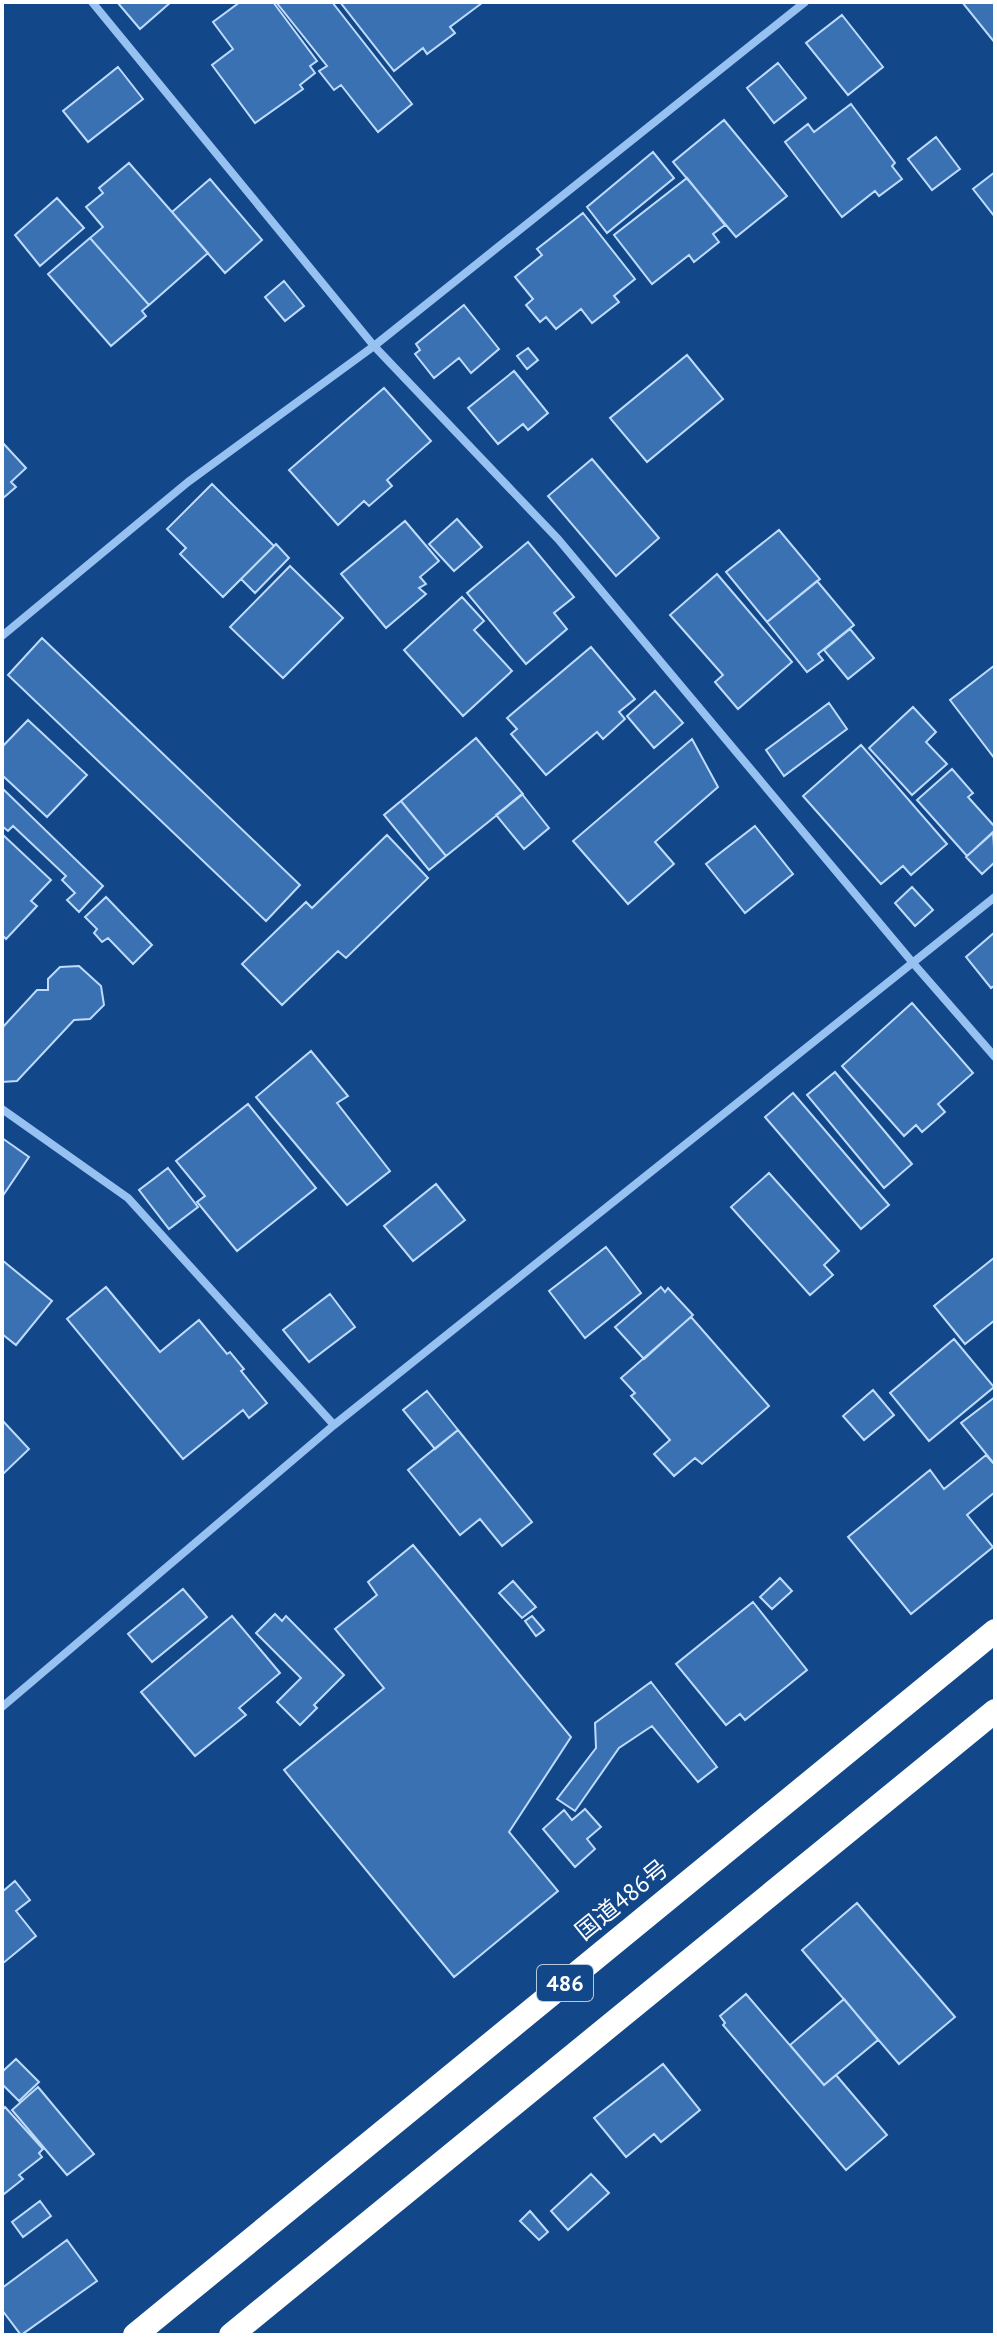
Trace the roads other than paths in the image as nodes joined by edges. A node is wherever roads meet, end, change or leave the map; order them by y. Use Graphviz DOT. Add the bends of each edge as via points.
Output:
graph roads {
  1 [pos="92,2"];
  2 [pos="805,2"];
  3 [pos="374,346"];
  4 [pos="2,636"];
  5 [pos="995,897"];
  6 [pos="913,963"];
  7 [pos="995,1057"];
  8 [pos="2,1109"];
  9 [pos="334,1425"];
  10 [pos="995,1631"];
  11 [pos="2,1707"];
  12 [pos="995,1711"];
  13 [pos="135,2335"];
  14 [pos="231,2335"];
  1 -- 3 [label="street"];
  2 -- 3 [label="street"];
  3 -- 4 [label="street" via="188,482"];
  3 -- 6 [label="street" via="558,539"];
  5 -- 6 [label="street"];
  6 -- 7 [label="street"];
  6 -- 9 [label="street"];
  8 -- 9 [label="street" via="128,1198"];
  9 -- 11 [label="street"];
  10 -- 13 [label="highway, 国道486号 / 486"];
  12 -- 14 [label="highway, 486"];
}
